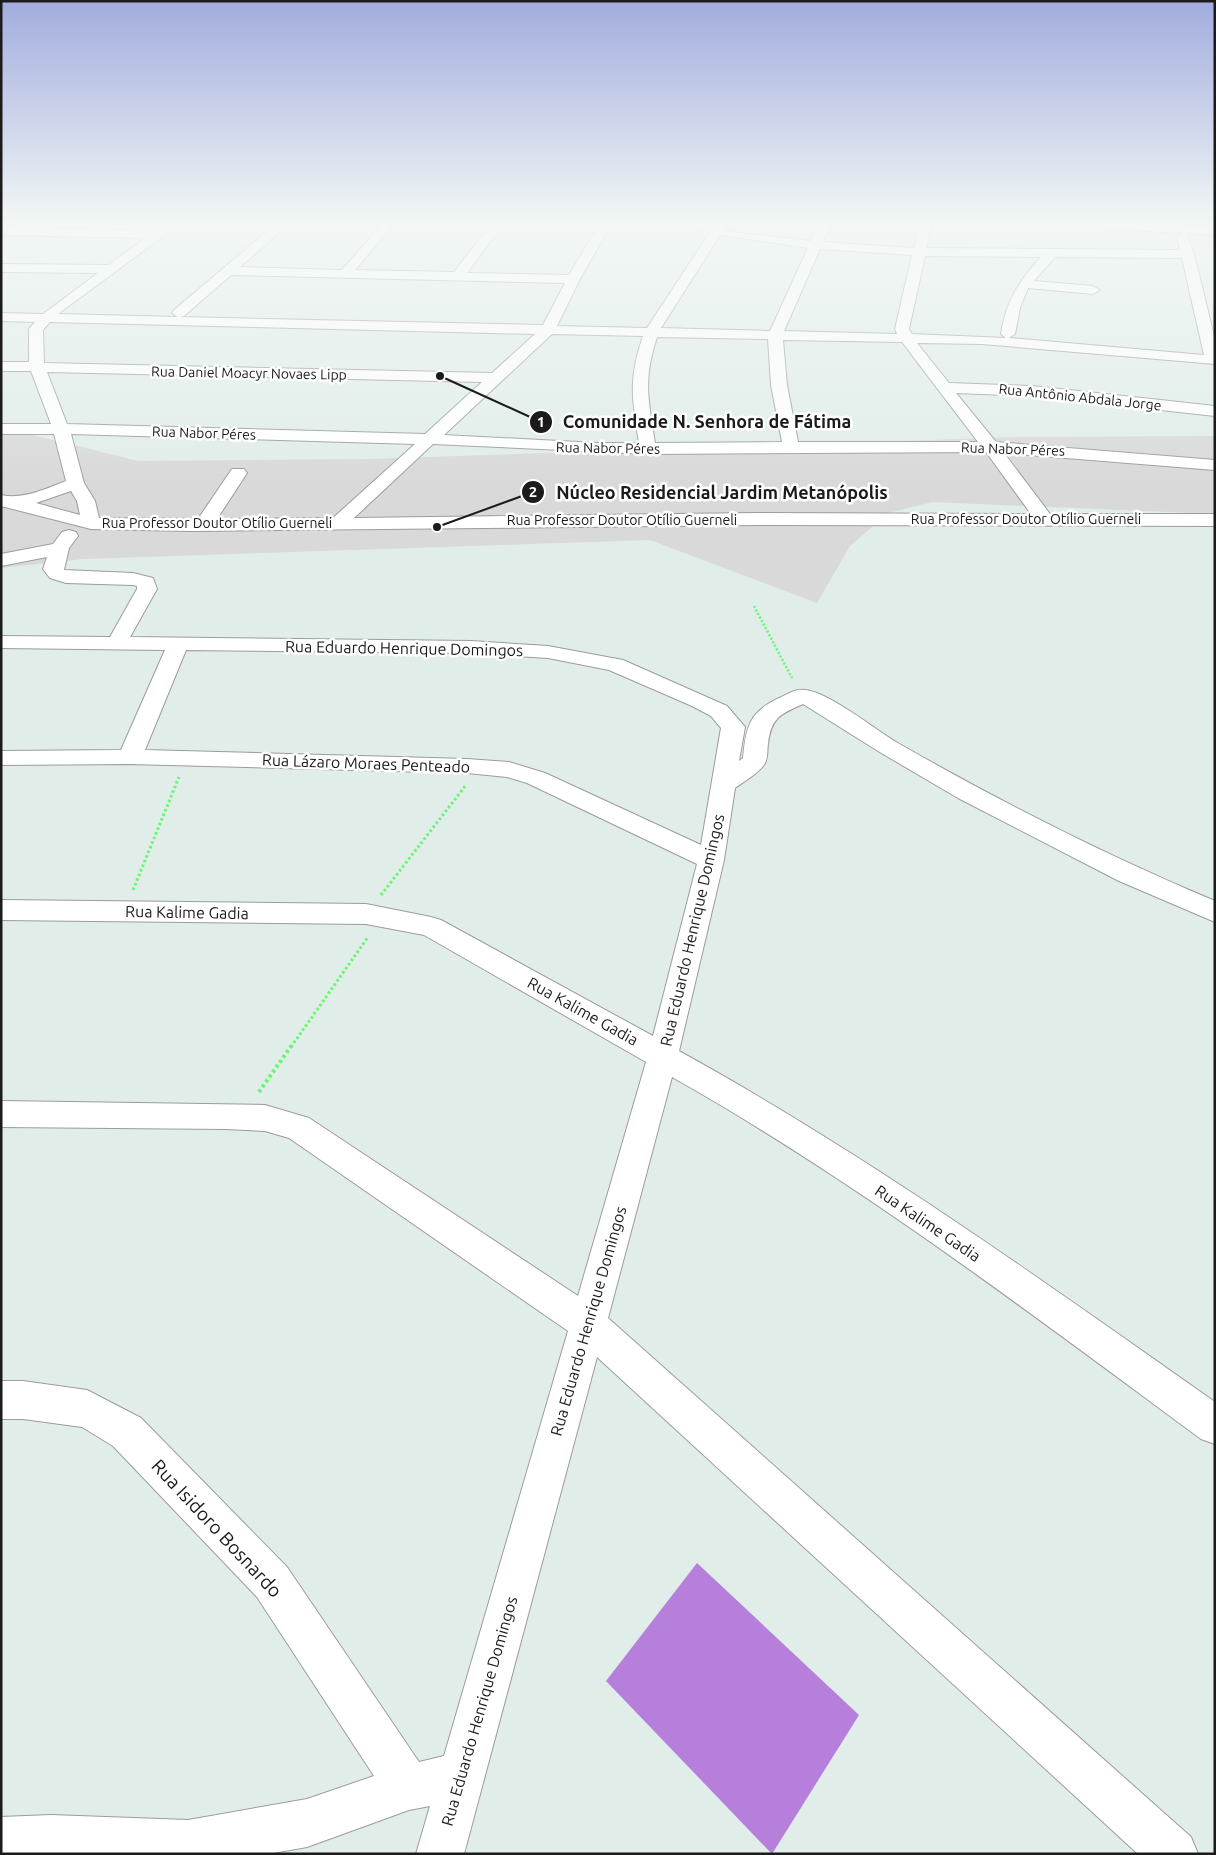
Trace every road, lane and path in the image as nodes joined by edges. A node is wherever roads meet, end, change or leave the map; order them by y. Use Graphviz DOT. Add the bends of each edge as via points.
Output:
graph roads {
  1 [pos="6,310"];
  2 [pos="57,310"];
  3 [pos="183,310"];
  4 [pos="558,310"];
  5 [pos="666,310"];
  6 [pos="786,310"];
  7 [pos="909,310"];
  8 [pos="1011,310"];
  9 [pos="1202,310"];
  10 [pos="179,313"];
  11 [pos="49,315"];
  12 [pos="1,317"];
  13 [pos="550,326"];
  14 [pos="655,328"];
  15 [pos="776,331"];
  16 [pos="905,333"];
  17 [pos="1008,334"];
  18 [pos="1213,355"];
  19 [pos="1,366"];
  20 [pos="37,366"];
  21 [pos="497,378"];
  22 [pos="944,388"];
  23 [pos="1215,411"];
  24 [pos="1,429"];
  25 [pos="61,429"];
  26 [pos="429,440"];
  27 [pos="992,447"];
  28 [pos="791,448"];
  29 [pos="648,449"];
  30 [pos="1215,465"];
  31 [pos="238,473"];
  32 [pos="75,483"];
  33 [pos="6,501"];
  34 [pos="1043,518"];
  35 [pos="1215,520"];
  36 [pos="85,522"];
  37 [pos="338,523"];
  38 [pos="204,525"];
  39 [pos="60,548"];
  40 [pos="1,560"];
  41 [pos="754,606"];
  42 [pos="116,644"];
  43 [pos="178,645"];
  44 [pos="4,648"];
  45 [pos="802,696"];
  46 [pos="130,757"];
  47 [pos="1,758"];
  48 [pos="187,758"];
  49 [pos="480,767"];
  50 [pos="723,785"];
  51 [pos="710,860"];
  52 [pos="1,910"];
  53 [pos="124,911"];
  54 [pos="1215,912"];
  55 [pos="374,915"];
  56 [pos="663,1055"];
  57 [pos="1,1114"];
  58 [pos="241,1117"];
  59 [pos="588,1324"];
  60 [pos="1,1400"];
  61 [pos="1215,1425"];
  62 [pos="461,1776"];
  63 [pos="409,1787"];
  64 [pos="1,1841"];
  65 [pos="47,1847"];
  66 [pos="440,1854"];
  67 [pos="1174,1854"];
  1 -- 11 [label="street"];
  2 -- 11 [label="street"];
  3 -- 10 [label="street"];
  4 -- 13 [label="street"];
  5 -- 14 [label="street"];
  6 -- 15 [label="street"];
  7 -- 16 [label="street"];
  8 -- 17 [label="street"];
  9 -- 18 [label="street"];
  10 -- 11 [label="street"];
  10 -- 13 [label="street"];
  11 -- 12 [label="street"];
  11 -- 13 [label="street"];
  11 -- 20 [label="street" via="36,329"];
  13 -- 14 [label="street"];
  13 -- 21 [label="street"];
  14 -- 15 [label="street"];
  14 -- 29 [label="street" via="640,363 639,391"];
  15 -- 16 [label="street"];
  15 -- 28 [label="street" via="779,385"];
  16 -- 17 [label="street"];
  16 -- 18 [label="street"];
  16 -- 22 [label="street"];
  17 -- 18 [label="street"];
  19 -- 20 [label="street, Rua Daniel Moacyr Novaes Lipp"];
  20 -- 21 [label="street, Rua Daniel Moacyr Novaes Lipp"];
  20 -- 25 [label="street"];
  21 -- 26 [label="street"];
  22 -- 23 [label="street, Rua Antônio Abdala Jorge" via="1033,391"];
  22 -- 27 [label="street"];
  24 -- 25 [label="street, Rua Nabor Péres"];
  25 -- 26 [label="street, Rua Nabor Péres"];
  25 -- 32 [label="street"];
  26 -- 29 [label="street, Rua Nabor Péres"];
  26 -- 37 [label="street"];
  27 -- 28 [label="street, Rua Nabor Péres"];
  27 -- 30 [label="street, Rua Nabor Péres"];
  27 -- 34 [label="street"];
  28 -- 29 [label="street, Rua Nabor Péres"];
  31 -- 38 [label="street"];
  32 -- 33 [label="street" via="41,497"];
  32 -- 36 [label="street" via="86,501"];
  33 -- 36 [label="street, Rua Professor Doutor Otílio Guerneli"];
  34 -- 35 [label="street, Rua Professor Doutor Otílio Guerneli"];
  34 -- 37 [label="street, Rua Professor Doutor Otílio Guerneli"];
  36 -- 38 [label="street, Rua Professor Doutor Otílio Guerneli"];
  36 -- 39 [label="street"];
  37 -- 38 [label="street, Rua Professor Doutor Otílio Guerneli"];
  39 -- 40 [label="street"];
  39 -- 42 [label="street" via="53,569 57,574 146,582 147,589"];
  41 -- 45 [label="path"];
  42 -- 43 [label="street, Rua Eduardo Henrique Domingos"];
  42 -- 44 [label="street, Rua Eduardo Henrique Domingos"];
  43 -- 46 [label="street"];
  43 -- 50 [label="street, Rua Eduardo Henrique Domingos" via="471,647 548,652 615,665 719,711 733,727"];
  45 -- 50 [label="street" via="772,708 758,726 755,760"];
  45 -- 54 [label="street" via="817,701 886,746 967,792 1128,875"];
  46 -- 47 [label="street, Rua Lázaro Moraes Penteado"];
  46 -- 48 [label="street, Rua Lázaro Moraes Penteado"];
  48 -- 49 [label="street, Rua Lázaro Moraes Penteado"];
  48 -- 53 [label="path"];
  49 -- 51 [label="street, Rua Lázaro Moraes Penteado" via="509,770 536,778"];
  49 -- 55 [label="path"];
  50 -- 51 [label="street, Rua Eduardo Henrique Domingos"];
  51 -- 56 [label="street, Rua Eduardo Henrique Domingos"];
  52 -- 53 [label="street, Rua Kalime Gadia"];
  53 -- 55 [label="street, Rua Kalime Gadia"];
  55 -- 56 [label="street, Rua Kalime Gadia" via="430,927"];
  55 -- 58 [label="path"];
  56 -- 59 [label="street, Rua Eduardo Henrique Domingos"];
  56 -- 61 [label="street, Rua Kalime Gadia" via="834,1159 1041,1300"];
  57 -- 58 [label="street"];
  58 -- 59 [label="street" via="265,1118 298,1127"];
  59 -- 62 [label="street, Rua Eduardo Henrique Domingos"];
  59 -- 67 [label="street"];
  60 -- 63 [label="street, Rua Isidoro Bosnardo" via="87,1408 127,1432 272,1582"];
  62 -- 63 [label="street"];
  62 -- 66 [label="street, Rua Eduardo Henrique Domingos"];
  63 -- 65 [label="street" via="307,1823 188,1844"];
  64 -- 65 [label="street"];
}
